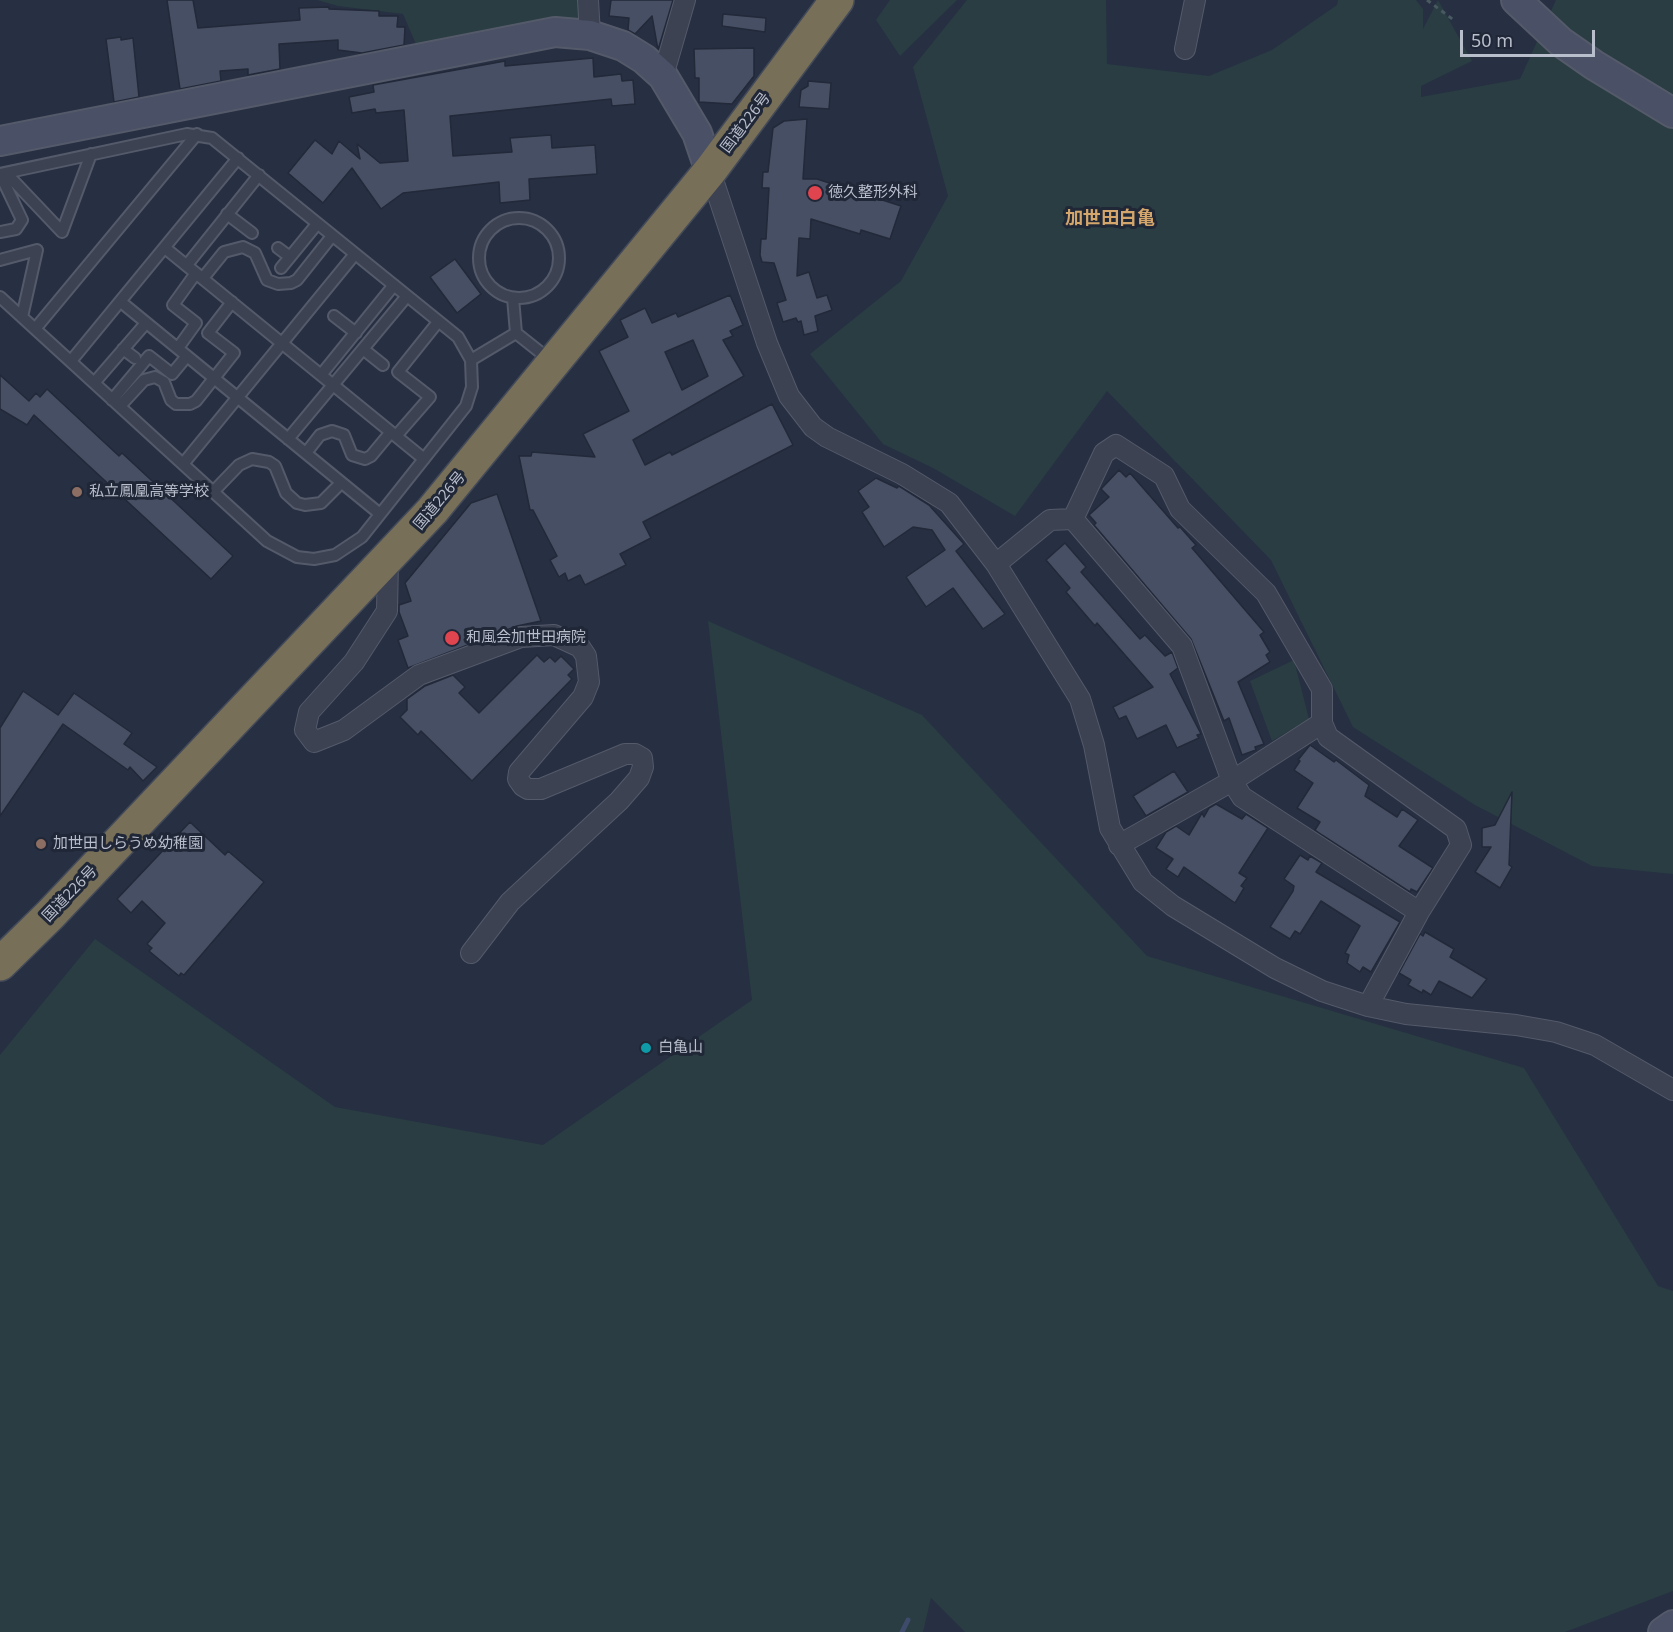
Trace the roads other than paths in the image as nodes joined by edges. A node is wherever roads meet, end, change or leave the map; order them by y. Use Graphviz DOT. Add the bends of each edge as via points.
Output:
graph roads {
  1 [pos="588,0"];
  2 [pos="685,0"];
  3 [pos="837,0"];
  4 [pos="1195,0"];
  5 [pos="1516,0"];
  6 [pos="590,36"];
  7 [pos="1185,49"];
  8 [pos="663,76"];
  9 [pos="1673,113"];
  10 [pos="197,134"];
  11 [pos="0,141"];
  12 [pos="91,154"];
  13 [pos="238,158"];
  14 [pos="710,171"];
  15 [pos="2,174"];
  16 [pos="259,175"];
  17 [pos="227,214"];
  18 [pos="317,224"];
  19 [pos="0,232"];
  20 [pos="252,233"];
  21 [pos="332,236"];
  22 [pos="165,248"];
  23 [pos="278,248"];
  24 [pos="355,254"];
  25 [pos="290,257"];
  26 [pos="0,260"];
  27 [pos="187,265"];
  28 [pos="281,268"];
  29 [pos="200,276"];
  30 [pos="394,285"];
  31 [pos="407,296"];
  32 [pos="0,297"];
  33 [pos="513,298"];
  34 [pos="120,302"];
  35 [pos="232,302"];
  36 [pos="334,316"];
  37 [pos="22,317"];
  38 [pos="438,322"];
  39 [pos="146,323"];
  40 [pos="35,329"];
  41 [pos="356,333"];
  42 [pos="516,333"];
  43 [pos="282,344"];
  44 [pos="178,348"];
  45 [pos="123,349"];
  46 [pos="363,349"];
  47 [pos="188,356"];
  48 [pos="135,358"];
  49 [pos="471,360"];
  50 [pos="71,362"];
  51 [pos="553,363"];
  52 [pos="383,365"];
  53 [pos="321,375"];
  54 [pos="214,378"];
  55 [pos="94,383"];
  56 [pos="333,385"];
  57 [pos="238,398"];
  58 [pos="116,403"];
  59 [pos="394,434"];
  60 [pos="288,439"];
  61 [pos="306,453"];
  62 [pos="424,459"];
  63 [pos="183,464"];
  64 [pos="341,483"];
  65 [pos="213,492"];
  66 [pos="380,514"];
  67 [pos="1073,519"];
  68 [pos="388,560"];
  69 [pos="996,564"];
  70 [pos="1322,723"];
  71 [pos="1232,781"];
  72 [pos="1119,845"];
  73 [pos="1419,912"];
  74 [pos="471,953"];
  75 [pos="0,964"];
  76 [pos="1368,1006"];
  77 [pos="1673,1090"];
  78 [pos="1673,1625"];
  79 [pos="1663,1632"];
  1 -- 6 [label="street"];
  2 -- 8 [label="street"];
  3 -- 14 [label="highway, 国道226号"];
  4 -- 7 [label="street"];
  5 -- 9 [label="street" via="1561,42"];
  6 -- 8 [label="street" via="623,46"];
  6 -- 11 [label="street" via="555,32"];
  8 -- 14 [label="street" via="697,133"];
  10 -- 12 [label="lane"];
  10 -- 13 [label="lane" via="212,138"];
  10 -- 40 [label="lane"];
  12 -- 15 [label="lane"];
  12 -- 15 [label="lane" via="62,232"];
  13 -- 16 [label="lane"];
  13 -- 22 [label="lane"];
  14 -- 51 [label="highway, 国道226号"];
  14 -- 69 [label="street" via="767,343 796,407 827,437 902,474 949,503"];
  15 -- 19 [label="lane" via="22,220 16,229"];
  16 -- 17 [label="lane"];
  16 -- 18 [label="lane"];
  17 -- 20 [label="lane"];
  17 -- 27 [label="lane"];
  18 -- 21 [label="lane"];
  18 -- 25 [label="lane"];
  21 -- 24 [label="lane"];
  21 -- 29 [label="lane" via="291,283 267,280 255,253 243,247 224,252"];
  22 -- 27 [label="lane"];
  22 -- 34 [label="lane"];
  23 -- 25 [label="lane"];
  24 -- 30 [label="lane"];
  24 -- 43 [label="lane"];
  25 -- 28 [label="lane"];
  26 -- 37 [label="lane" via="37,250"];
  27 -- 29 [label="lane"];
  29 -- 35 [label="lane"];
  29 -- 44 [label="lane" via="173,305 196,323"];
  30 -- 31 [label="lane"];
  30 -- 41 [label="lane"];
  31 -- 38 [label="lane"];
  31 -- 46 [label="lane"];
  32 -- 37 [label="lane"];
  33 -- 33 [label="lane" via="489,284 479,259 487,234 502,222 520,218 532,220 552,235 558,252 557,271 540,293"];
  33 -- 42 [label="lane"];
  34 -- 39 [label="lane"];
  34 -- 50 [label="lane"];
  35 -- 43 [label="lane"];
  35 -- 54 [label="lane" via="208,333 234,353"];
  36 -- 41 [label="lane"];
  37 -- 40 [label="lane"];
  38 -- 49 [label="lane" via="458,337"];
  38 -- 59 [label="lane" via="398,372 430,397"];
  39 -- 44 [label="lane"];
  39 -- 45 [label="lane"];
  40 -- 50 [label="lane"];
  41 -- 53 [label="lane"];
  42 -- 49 [label="lane"];
  42 -- 51 [label="lane"];
  43 -- 53 [label="lane"];
  43 -- 57 [label="lane"];
  44 -- 47 [label="lane"];
  45 -- 48 [label="lane"];
  45 -- 55 [label="lane"];
  46 -- 52 [label="lane"];
  46 -- 56 [label="lane"];
  47 -- 54 [label="lane"];
  47 -- 58 [label="lane" via="172,374 149,356"];
  49 -- 62 [label="lane" via="472,387 466,406"];
  50 -- 55 [label="lane"];
  51 -- 68 [label="highway, 国道226号"];
  53 -- 56 [label="lane"];
  54 -- 57 [label="lane"];
  54 -- 58 [label="lane" via="196,401 183,405 171,400 164,382 150,378"];
  55 -- 58 [label="lane"];
  56 -- 59 [label="lane"];
  56 -- 60 [label="lane"];
  57 -- 60 [label="lane"];
  57 -- 63 [label="lane"];
  58 -- 63 [label="lane"];
  59 -- 61 [label="lane" via="365,459 352,455 344,435 332,431 320,435"];
  59 -- 62 [label="lane"];
  60 -- 61 [label="lane"];
  61 -- 64 [label="lane"];
  62 -- 66 [label="lane"];
  63 -- 65 [label="lane"];
  64 -- 65 [label="lane" via="321,503 297,503 286,493 275,466 252,459 239,465"];
  64 -- 66 [label="lane"];
  65 -- 66 [label="lane" via="267,541 297,557 335,555 362,537"];
  67 -- 69 [label="street" via="1050,520"];
  67 -- 70 [label="street" via="1104,453 1116,445 1164,476 1180,509 1266,593 1322,689"];
  67 -- 71 [label="street" via="1182,646"];
  68 -- 74 [label="street" via="387,611 354,662 309,712 305,730 314,742 344,730 419,675 521,637 554,635 580,647 586,656 589,682 583,697 519,772 523,786 541,789 625,754 642,758 639,778 619,801 510,902"];
  68 -- 75 [label="highway, 国道226号"];
  69 -- 72 [label="street" via="1080,699 1094,744 1110,828"];
  70 -- 71 [label="street"];
  70 -- 73 [label="street" via="1328,737 1456,829 1461,845"];
  71 -- 72 [label="street"];
  71 -- 73 [label="street" via="1242,797"];
  72 -- 76 [label="street" via="1143,882 1173,906 1275,968 1322,991"];
  73 -- 76 [label="street"];
  76 -- 77 [label="street" via="1556,1032 1595,1045"];
  78 -- 79 [label="street"];
}
